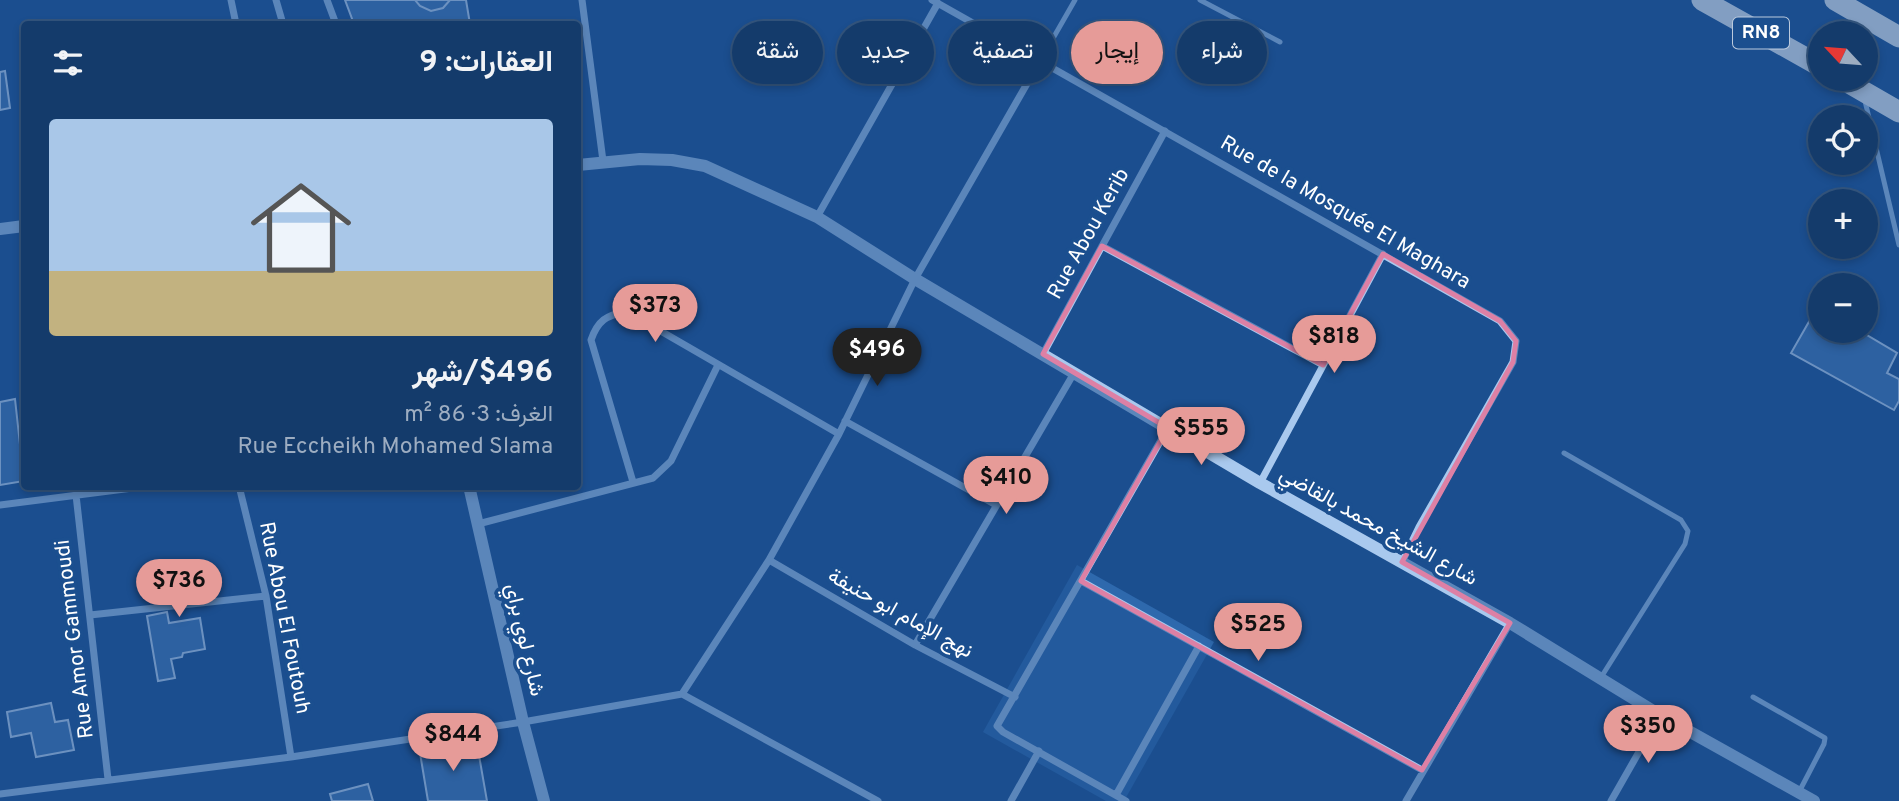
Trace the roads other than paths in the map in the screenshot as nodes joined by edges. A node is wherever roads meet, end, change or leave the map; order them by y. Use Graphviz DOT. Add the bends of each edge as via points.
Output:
graph roads {
  1 [pos="231,0"];
  2 [pos="276,0"];
  3 [pos="327,0"];
  4 [pos="582,0"];
  5 [pos="1075,0"];
  6 [pos="1200,0"];
  7 [pos="1702,0"];
  8 [pos="1835,0"];
  9 [pos="935,2"];
  10 [pos="1863,16"];
  11 [pos="235,21"];
  12 [pos="282,21"];
  13 [pos="335,21"];
  14 [pos="969,21"];
  15 [pos="1899,26"];
  16 [pos="1057,31"];
  17 [pos="1899,37"];
  18 [pos="1280,42"];
  19 [pos="1808,59"];
  20 [pos="1057,71"];
  21 [pos="1027,84"];
  22 [pos="1863,91"];
  23 [pos="1899,113"];
  24 [pos="1165,131"];
  25 [pos="603,161"];
  26 [pos="581,165"];
  27 [pos="817,217"];
  28 [pos="21,226"];
  29 [pos="0,229"];
  30 [pos="1899,245"];
  31 [pos="1102,246"];
  32 [pos="1383,254"];
  33 [pos="915,279"];
  34 [pos="1043,354"];
  35 [pos="718,365"];
  36 [pos="1323,365"];
  37 [pos="1074,373"];
  38 [pos="845,421"];
  39 [pos="1168,428"];
  40 [pos="839,434"];
  41 [pos="1564,453"];
  42 [pos="633,482"];
  43 [pos="1260,483"];
  44 [pos="116,490"];
  45 [pos="240,490"];
  46 [pos="470,490"];
  47 [pos="76,495"];
  48 [pos="0,505"];
  49 [pos="996,505"];
  50 [pos="478,524"];
  51 [pos="769,560"];
  52 [pos="1402,562"];
  53 [pos="1081,581"];
  54 [pos="266,596"];
  55 [pos="90,615"];
  56 [pos="1510,623"];
  57 [pos="915,645"];
  58 [pos="1199,646"];
  59 [pos="1600,679"];
  60 [pos="682,694"];
  61 [pos="1015,697"];
  62 [pos="1753,697"];
  63 [pos="1660,715"];
  64 [pos="523,722"];
  65 [pos="1039,751"];
  66 [pos="291,757"];
  67 [pos="1422,770"];
  68 [pos="108,779"];
  69 [pos="1798,792"];
  70 [pos="0,794"];
  71 [pos="1116,796"];
  72 [pos="544,801"];
  73 [pos="878,801"];
  74 [pos="1012,801"];
  75 [pos="1126,801"];
  76 [pos="1406,801"];
  77 [pos="1611,801"];
  78 [pos="1814,801"];
  1 -- 11 [label="street"];
  2 -- 12 [label="street"];
  3 -- 13 [label="street"];
  4 -- 25 [label="street"];
  5 -- 16 [label="lane"];
  6 -- 18 [label="lane"];
  7 -- 19 [label="highway, RN8"];
  8 -- 10 [label="highway"];
  9 -- 14 [label="street, Rue de la Mosquée El Maghara"];
  9 -- 27 [label="street"];
  10 -- 15 [label="street"];
  10 -- 17 [label="highway"];
  20 -- 24 [label="street, Rue de la Mosquée El Maghara"];
  21 -- 33 [label="street"];
  22 -- 23 [label="highway"];
  22 -- 30 [label="lane"];
  24 -- 31 [label="street, Rue Abou Kerib"];
  24 -- 32 [label="street, Rue de la Mosquée El Maghara"];
  25 -- 26 [label="street, شارع الشيخ محمد بالقاضي"];
  25 -- 27 [label="street, شارع الشيخ محمد بالقاضي" via="672,160 705,166"];
  27 -- 33 [label="street, شارع الشيخ محمد بالقاضي"];
  28 -- 29 [label="street"];
  31 -- 34 [label="street, Rue Abou Kerib"];
  31 -- 36 [label="street"];
  32 -- 36 [label="street"];
  32 -- 52 [label="street, Rue de la Mosquée El Maghara" via="1500,321 1516,341 1513,362"];
  33 -- 34 [label="street, شارع الشيخ محمد بالقاضي"];
  33 -- 38 [label="street"];
  34 -- 37 [label="street, شارع الشيخ محمد بالقاضي"];
  35 -- 40 [label="street"];
  35 -- 42 [label="street" via="671,461 653,478"];
  35 -- 42 [label="street" via="626,311 604,317 595,328 591,341"];
  36 -- 43 [label="street"];
  37 -- 39 [label="street, شارع الشيخ محمد بالقاضي"];
  37 -- 49 [label="street"];
  38 -- 40 [label="street"];
  38 -- 49 [label="street"];
  39 -- 43 [label="street, شارع الشيخ محمد بالقاضي"];
  39 -- 53 [label="street"];
  40 -- 51 [label="street"];
  41 -- 59 [label="lane" via="1681,520 1688,531 1685,544"];
  42 -- 50 [label="street"];
  43 -- 52 [label="street, شارع الشيخ محمد بالقاضي"];
  44 -- 47 [label="street"];
  45 -- 54 [label="street, Rue Abou El Foutouh"];
  46 -- 50 [label="street, شارع لوي براي"];
  47 -- 48 [label="street"];
  47 -- 55 [label="street, Rue Amor Gammoudi"];
  49 -- 57 [label="street"];
  50 -- 64 [label="street, شارع لوي براي"];
  51 -- 57 [label="street, نهج الإمام ابو حنيفة"];
  51 -- 60 [label="street"];
  52 -- 56 [label="street, شارع الشيخ محمد بالقاضي"];
  53 -- 58 [label="street"];
  53 -- 61 [label="street"];
  54 -- 55 [label="street"];
  54 -- 66 [label="street, Rue Abou El Foutouh"];
  55 -- 68 [label="street, Rue Amor Gammoudi"];
  56 -- 59 [label="street, شارع الشيخ محمد بالقاضي"];
  56 -- 67 [label="street"];
  57 -- 61 [label="street, نهج الإمام ابو حنيفة"];
  58 -- 67 [label="street"];
  58 -- 71 [label="street"];
  59 -- 63 [label="street, شارع الشيخ محمد بالقاضي"];
  60 -- 64 [label="street"];
  60 -- 73 [label="street"];
  61 -- 65 [label="street" via="998,726"];
  62 -- 69 [label="lane" via="1825,738"];
  63 -- 69 [label="street, شارع الشيخ محمد بالقاضي"];
  63 -- 77 [label="street"];
  64 -- 66 [label="street"];
  64 -- 72 [label="street, شارع لوي براي"];
  65 -- 71 [label="street"];
  65 -- 74 [label="street"];
  66 -- 68 [label="street"];
  67 -- 76 [label="street"];
  68 -- 70 [label="street"];
  69 -- 78 [label="street, شارع الشيخ محمد بالقاضي"];
  71 -- 75 [label="street"];
}
